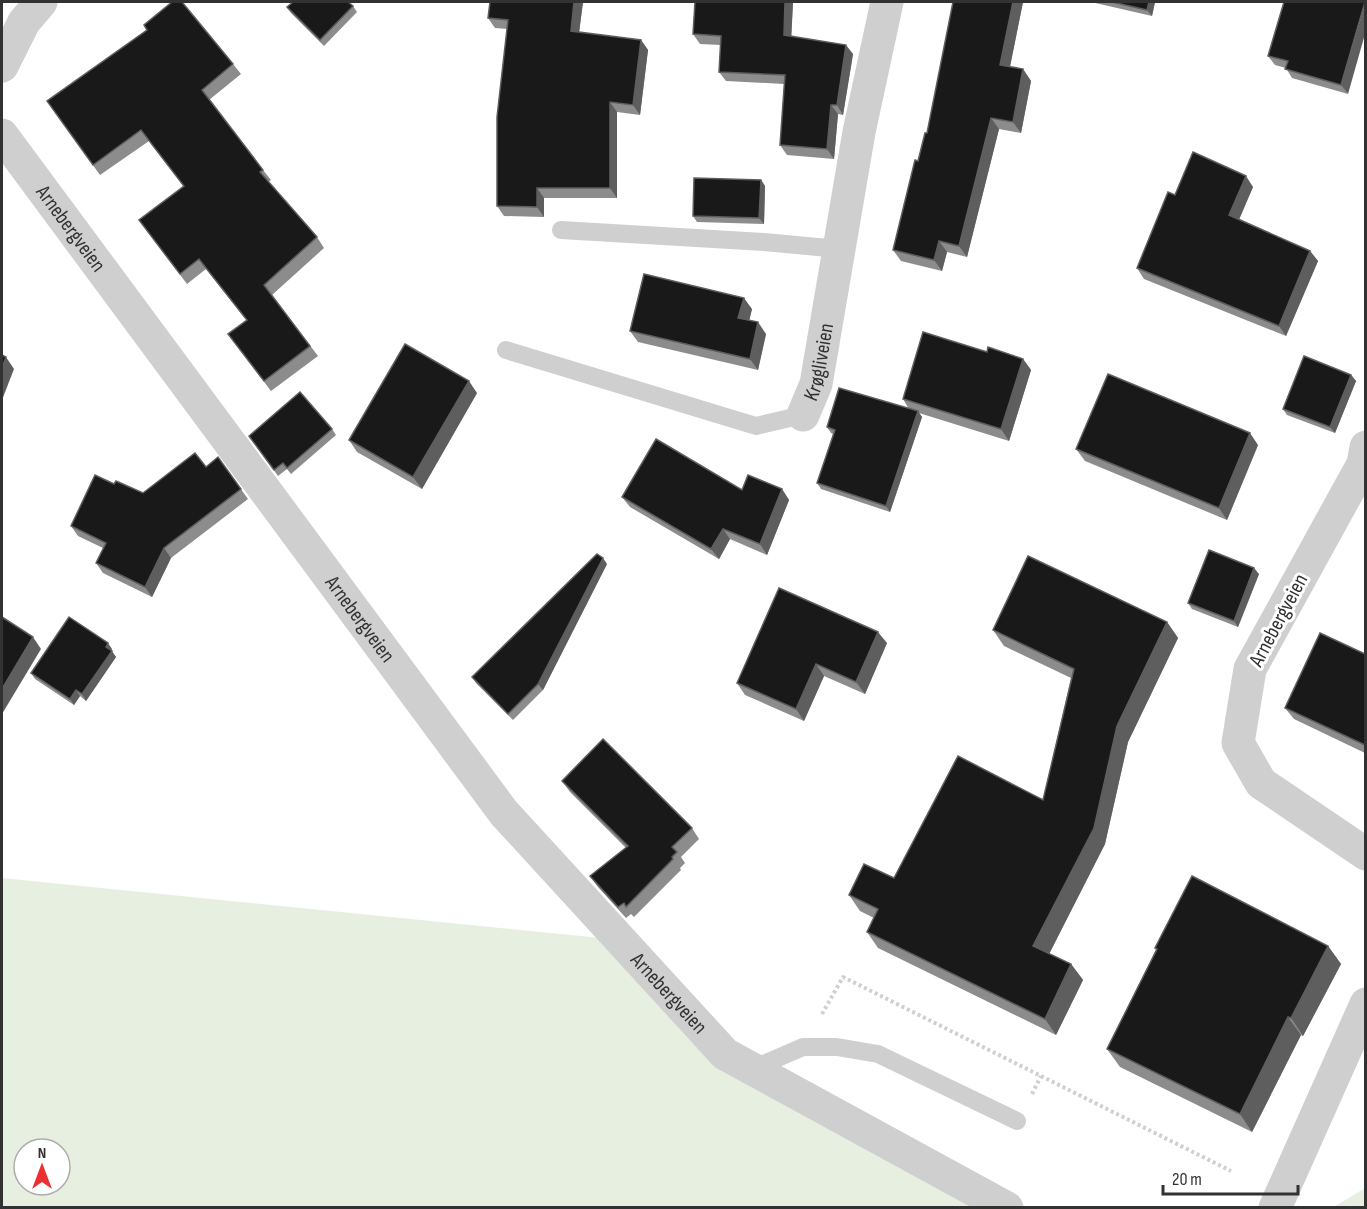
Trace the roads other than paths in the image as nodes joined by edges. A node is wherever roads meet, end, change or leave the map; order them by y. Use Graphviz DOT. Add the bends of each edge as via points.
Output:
graph roads {
  1 [pos="41,2"];
  2 [pos="887,2"];
  3 [pos="2,66"];
  4 [pos="2,135"];
  5 [pos="561,230"];
  6 [pos="839,249"];
  7 [pos="506,350"];
  8 [pos="803,416"];
  9 [pos="1365,447"];
  10 [pos="1365,854"];
  11 [pos="1365,1004"];
  12 [pos="753,1069"];
  13 [pos="1017,1121"];
  14 [pos="1007,1208"];
  15 [pos="1275,1208"];
  1 -- 3 [label="street" via="24,22"];
  2 -- 6 [label="street, Krøgliveien"];
  4 -- 12 [label="street, Arnebergveien" via="504,813 725,1054"];
  5 -- 6 [label="lane"];
  6 -- 8 [label="street, Krøgliveien" via="816,384"];
  7 -- 8 [label="lane, Krøgliveien" via="756,426"];
  9 -- 10 [label="street, Arnebergveien" via="1363,464 1250,669 1238,743 1261,783"];
  11 -- 15 [label="street"];
  12 -- 13 [label="lane" via="803,1047 837,1047 878,1054"];
  12 -- 14 [label="street, Arnebergveien"];
}
